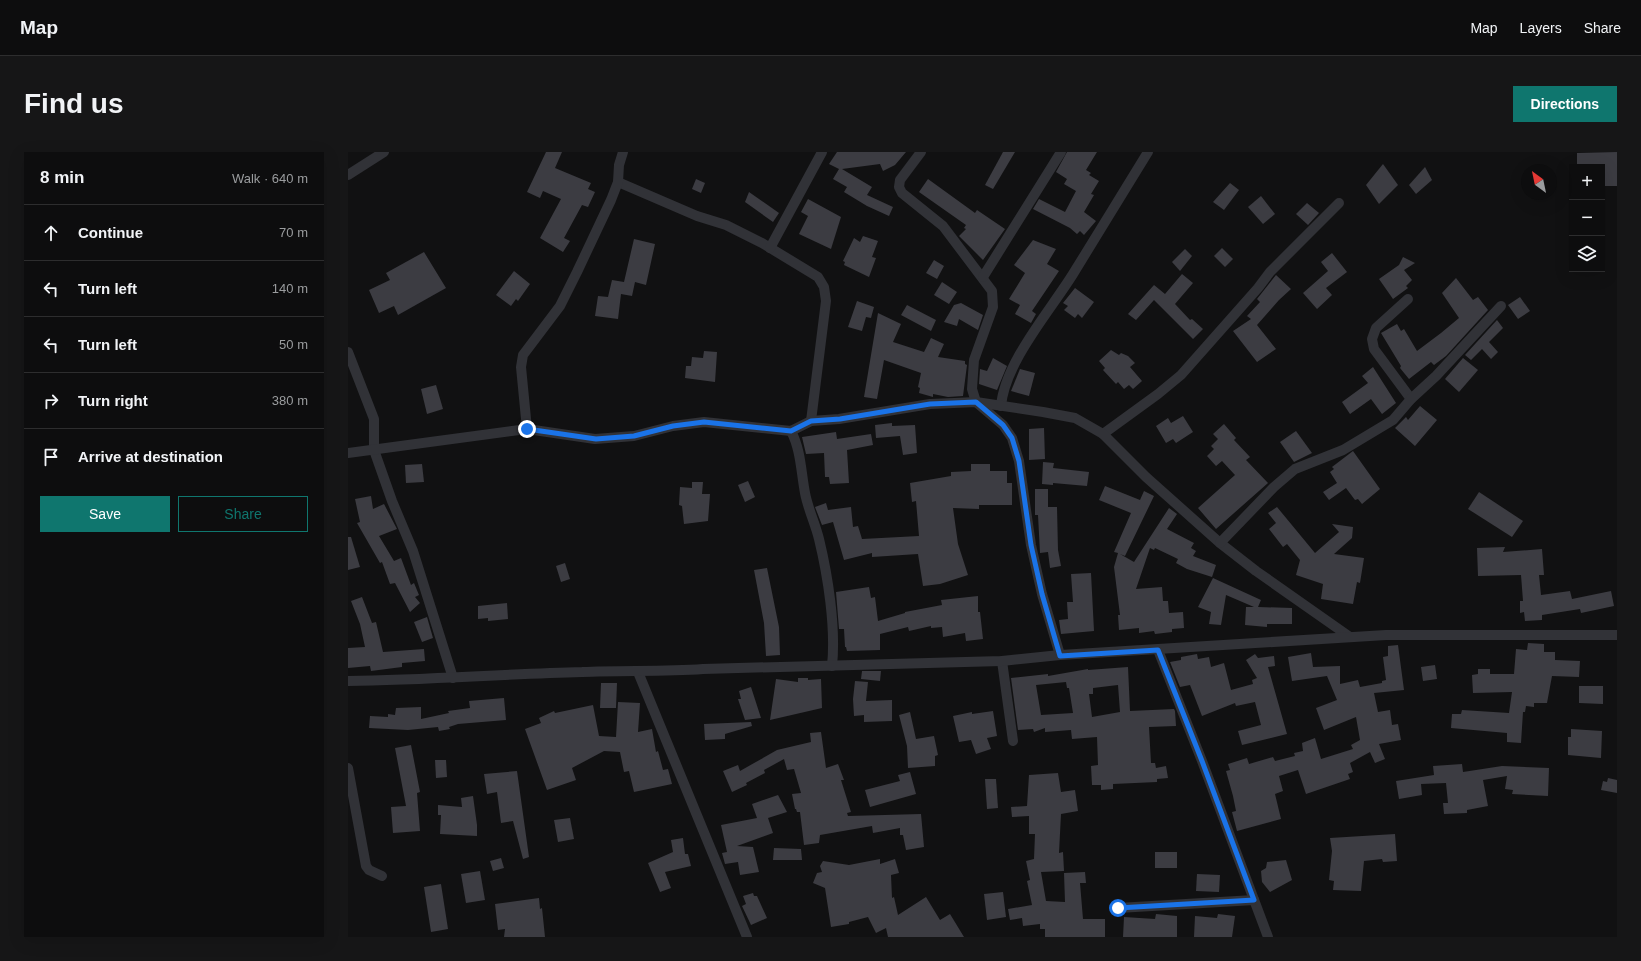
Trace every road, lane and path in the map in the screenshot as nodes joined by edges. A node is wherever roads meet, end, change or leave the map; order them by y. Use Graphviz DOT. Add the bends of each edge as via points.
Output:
graph roads {
  1 [pos="384,152"];
  2 [pos="623,152"];
  3 [pos="822,152"];
  4 [pos="921,152"];
  5 [pos="1062,152"];
  6 [pos="1148,152"];
  7 [pos="348,175"];
  8 [pos="618,182"];
  9 [pos="1339,203"];
  10 [pos="770,248"];
  11 [pos="983,278"];
  12 [pos="1408,299"];
  13 [pos="1502,306"];
  14 [pos="348,352"];
  15 [pos="1411,399"];
  16 [pos="976,402"];
  17 [pos="1001,406"];
  18 [pos="811,421"];
  19 [pos="527,429"];
  20 [pos="791,431"];
  21 [pos="1103,434"];
  22 [pos="374,450"];
  23 [pos="348,453"];
  24 [pos="1220,543"];
  25 [pos="1617,635"];
  26 [pos="1350,637"];
  27 [pos="1158,650"];
  28 [pos="1060,656"];
  29 [pos="1002,661"];
  30 [pos="832,666"];
  31 [pos="638,672"];
  32 [pos="453,678"];
  33 [pos="348,681"];
  34 [pos="1013,741"];
  35 [pos="348,768"];
  36 [pos="382,876"];
  37 [pos="1254,900"];
  38 [pos="1118,908"];
  39 [pos="747,937"];
  40 [pos="1268,937"];
  1 -- 7 [label="street"];
  2 -- 8 [label="street"];
  3 -- 10 [label="street"];
  4 -- 11 [label="street" via="900,180 899,187 902,193 943,226"];
  5 -- 11 [label="street"];
  6 -- 17 [label="street" via="1013,367"];
  8 -- 10 [label="street" via="697,216 726,225"];
  8 -- 19 [label="street" via="612,200 560,306 523,354 521,367"];
  9 -- 21 [label="street" via="1270,272 1181,375"];
  10 -- 18 [label="street" via="818,277 824,287 826,301"];
  11 -- 16 [label="street" via="994,299 974,360 972,389"];
  12 -- 15 [label="street" via="1376,328 1372,339 1374,349"];
  13 -- 15 [label="street"];
  14 -- 22 [label="street" via="374,419"];
  15 -- 24 [label="street" via="1384,427 1343,450 1295,469"];
  16 -- 17 [label="street"];
  16 -- 18 [label="street" via="930,404 840,419"];
  16 -- 28 [label="street" via="1003,425 1012,438 1019,461 1031,545"];
  17 -- 21 [label="street" via="1075,418"];
  18 -- 20 [label="street"];
  19 -- 20 [label="street" via="596,439 634,436 673,426 704,422"];
  19 -- 22 [label="street"];
  20 -- 30 [label="street" via="796,439 809,510 819,538 835,643"];
  21 -- 24 [label="street" via="1146,478"];
  22 -- 23 [label="street"];
  22 -- 32 [label="street" via="413,551"];
  24 -- 26 [label="street"];
  25 -- 26 [label="street" via="1428,634"];
  26 -- 27 [label="street"];
  27 -- 28 [label="street"];
  27 -- 37 [label="street"];
  28 -- 29 [label="street"];
  29 -- 30 [label="street"];
  29 -- 34 [label="street"];
  30 -- 31 [label="street"];
  31 -- 32 [label="street"];
  31 -- 39 [label="street"];
  32 -- 33 [label="street"];
  35 -- 36 [label="street" via="366,866"];
  37 -- 38 [label="street"];
  37 -- 40 [label="street"];
}
